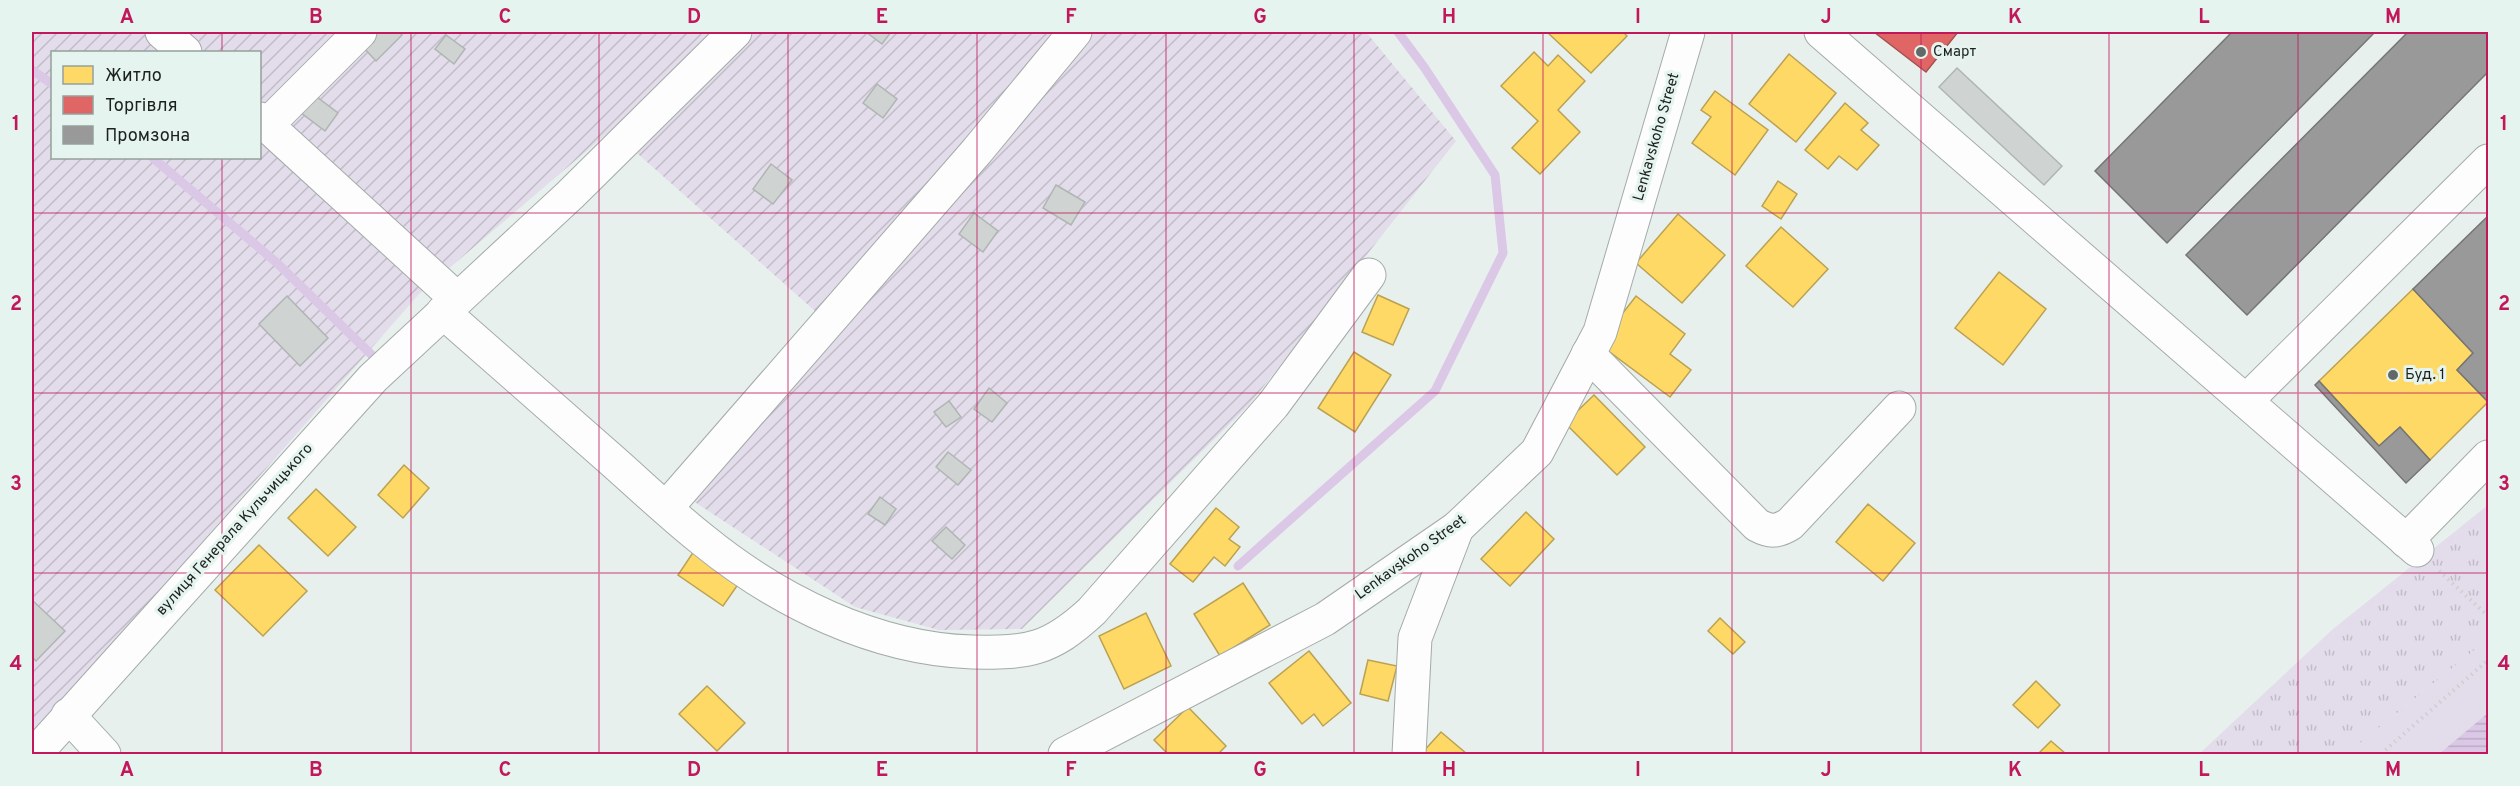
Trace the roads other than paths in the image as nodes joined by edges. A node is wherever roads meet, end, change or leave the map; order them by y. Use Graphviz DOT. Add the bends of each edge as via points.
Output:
graph roads {
  1 [pos="162,32"];
  2 [pos="360,32"];
  3 [pos="735,32"];
  4 [pos="1075,32"];
  5 [pos="1688,32"];
  6 [pos="1821,32"];
  7 [pos="184,51"];
  8 [pos="263,122"];
  9 [pos="2488,161"];
  10 [pos="1369,275"];
  11 [pos="450,306"];
  12 [pos="1588,354"];
  13 [pos="2246,401"];
  14 [pos="1899,408"];
  15 [pos="2488,457"];
  16 [pos="666,508"];
  17 [pos="1457,528"];
  18 [pos="68,715"];
  19 [pos="34,754"];
  20 [pos="104,754"];
  21 [pos="1065,754"];
  22 [pos="1409,754"];
  1 -- 7 [label="street"];
  2 -- 8 [label="street"];
  3 -- 11 [label="street, вулиця Генерала Кульчицького" via="570,195"];
  4 -- 16 [label="street" via="977,151"];
  5 -- 12 [label="street, Lenkavskoho Street" via="1600,332"];
  6 -- 13 [label="street"];
  8 -- 11 [label="street"];
  9 -- 13 [label="street"];
  10 -- 16 [label="street" via="1273,405 1144,554 1073,629 1041,647 953,651 911,644 842,622 763,581 704,541"];
  11 -- 16 [label="street"];
  11 -- 18 [label="street, вулиця Генерала Кульчицького" via="372,378"];
  12 -- 14 [label="street" via="1757,525 1768,531 1780,531 1790,524"];
  12 -- 17 [label="street, Lenkavskoho Street" via="1537,452"];
  13 -- 15 [label="street" via="2412,546"];
  17 -- 21 [label="street, Lenkavskoho Street" via="1325,619"];
  17 -- 22 [label="street" via="1415,638"];
  18 -- 19 [label="street, вулиця Генерала Кульчицького"];
  18 -- 20 [label="street"];
}
